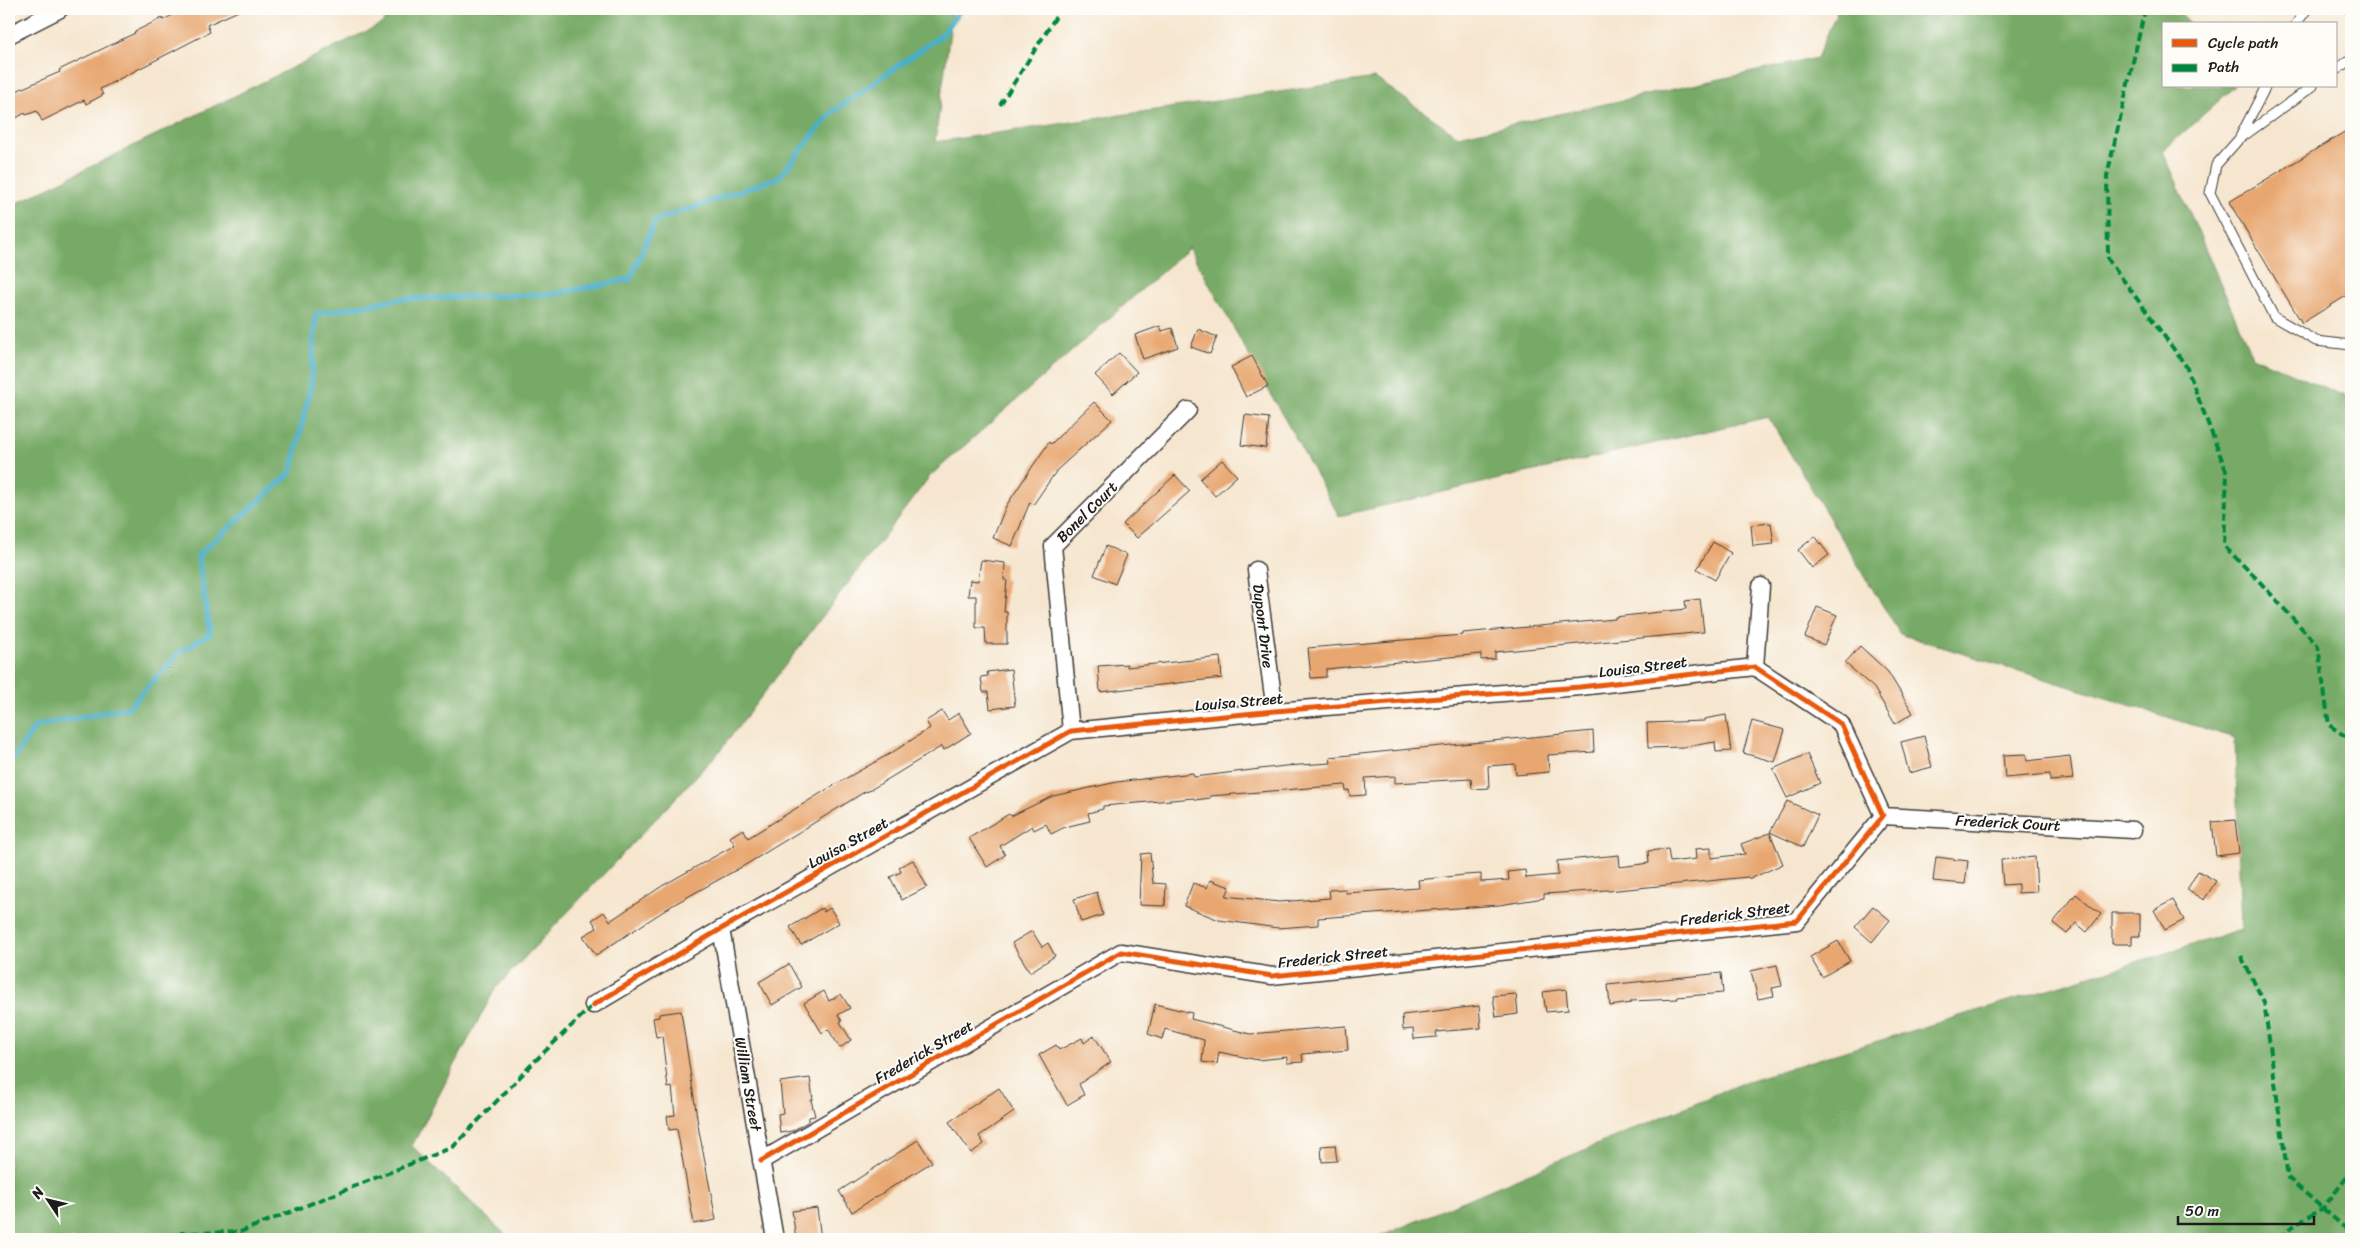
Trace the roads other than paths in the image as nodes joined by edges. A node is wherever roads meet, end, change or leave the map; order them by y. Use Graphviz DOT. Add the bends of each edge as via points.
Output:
graph roads {
  1 [pos="60,9"];
  2 [pos="2307,9"];
  3 [pos="2349,9"];
  4 [pos="2351,12"];
  5 [pos="2297,22"];
  6 [pos="9,35"];
  7 [pos="2351,59"];
  8 [pos="2338,69"];
  9 [pos="2265,88"];
  10 [pos="2310,88"];
  11 [pos="2238,140"];
  12 [pos="2351,345"];
  13 [pos="1188,410"];
  14 [pos="1256,570"];
  15 [pos="1761,586"];
  16 [pos="1755,667"];
  17 [pos="1274,711"];
  18 [pos="1071,731"];
  19 [pos="1883,816"];
  20 [pos="2133,830"];
  21 [pos="721,928"];
  22 [pos="593,1005"];
  23 [pos="761,1161"];
  24 [pos="775,1239"];
  1 -- 6 [label="street"];
  2 -- 5 [label="lane"];
  3 -- 4 [label="lane"];
  7 -- 8 [label="lane"];
  9 -- 11 [label="lane"];
  10 -- 11 [label="lane"];
  11 -- 12 [label="lane" via="2216,165 2210,194 2274,317 2316,341"];
  13 -- 18 [label="street, Bonel Court" via="1053,546"];
  14 -- 17 [label="street, Dupont Drive"];
  15 -- 16 [label="street"];
  16 -- 17 [label="street, Louisa Street" via="1580,687"];
  16 -- 19 [label="street" via="1841,724"];
  17 -- 18 [label="street, Louisa Street"];
  18 -- 21 [label="street, Louisa Street"];
  19 -- 20 [label="street, Frederick Court"];
  19 -- 23 [label="street, Frederick Street" via="1797,921 1272,976 1121,952"];
  21 -- 22 [label="street, Louisa Street"];
  21 -- 23 [label="street, William Street"];
  23 -- 24 [label="street, William Street"];
}
